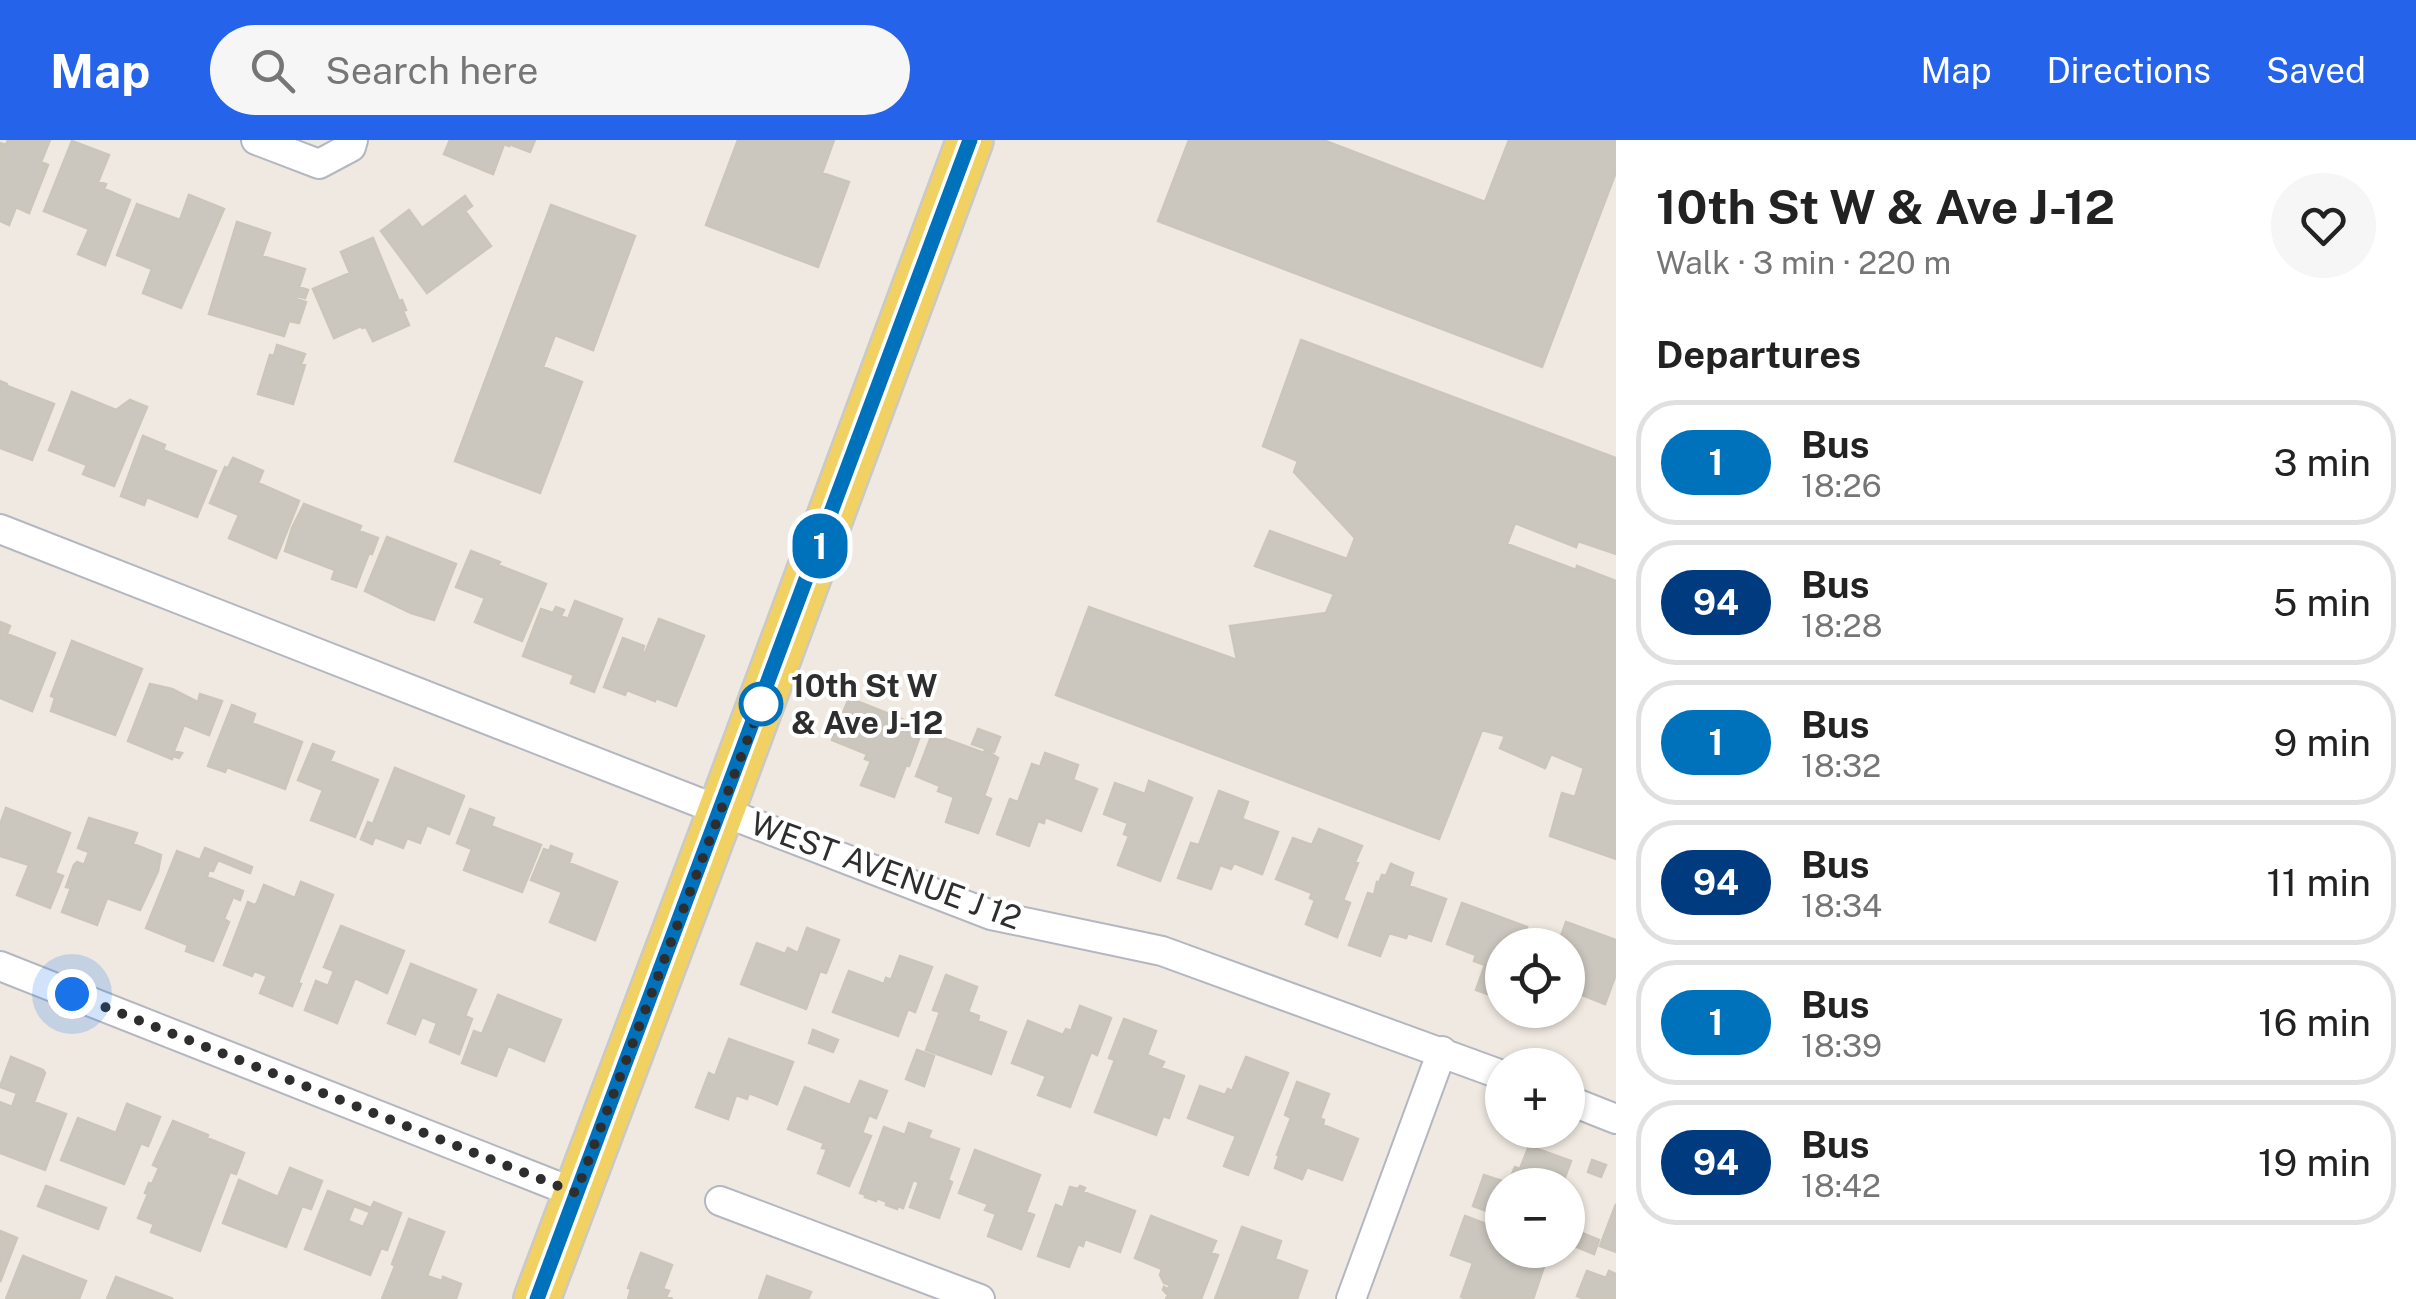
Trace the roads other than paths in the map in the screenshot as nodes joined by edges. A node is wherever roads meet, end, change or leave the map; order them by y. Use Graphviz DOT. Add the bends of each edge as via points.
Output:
graph roads {
  1 [pos="256,140"];
  2 [pos="353,140"];
  3 [pos="970,140"];
  4 [pos="0,529"];
  5 [pos="721,811"];
  6 [pos="0,966"];
  7 [pos="1442,1052"];
  8 [pos="1485,1068"];
  9 [pos="1585,1107"];
  10 [pos="1616,1119"];
  11 [pos="576,1193"];
  12 [pos="720,1201"];
  13 [pos="536,1299"];
  14 [pos="980,1299"];
  15 [pos="1350,1299"];
  1 -- 2 [label="street" via="320,164"];
  3 -- 5 [label="main road"];
  4 -- 5 [label="street, WEST AVENUE J 12"];
  5 -- 7 [label="street, WEST AVENUE J 12" via="991,914 1162,952"];
  5 -- 11 [label="main road"];
  6 -- 11 [label="street"];
  7 -- 8 [label="street, WEST AVENUE J 12"];
  7 -- 15 [label="street"];
  9 -- 10 [label="street"];
  11 -- 13 [label="main road"];
  12 -- 14 [label="street"];
}
